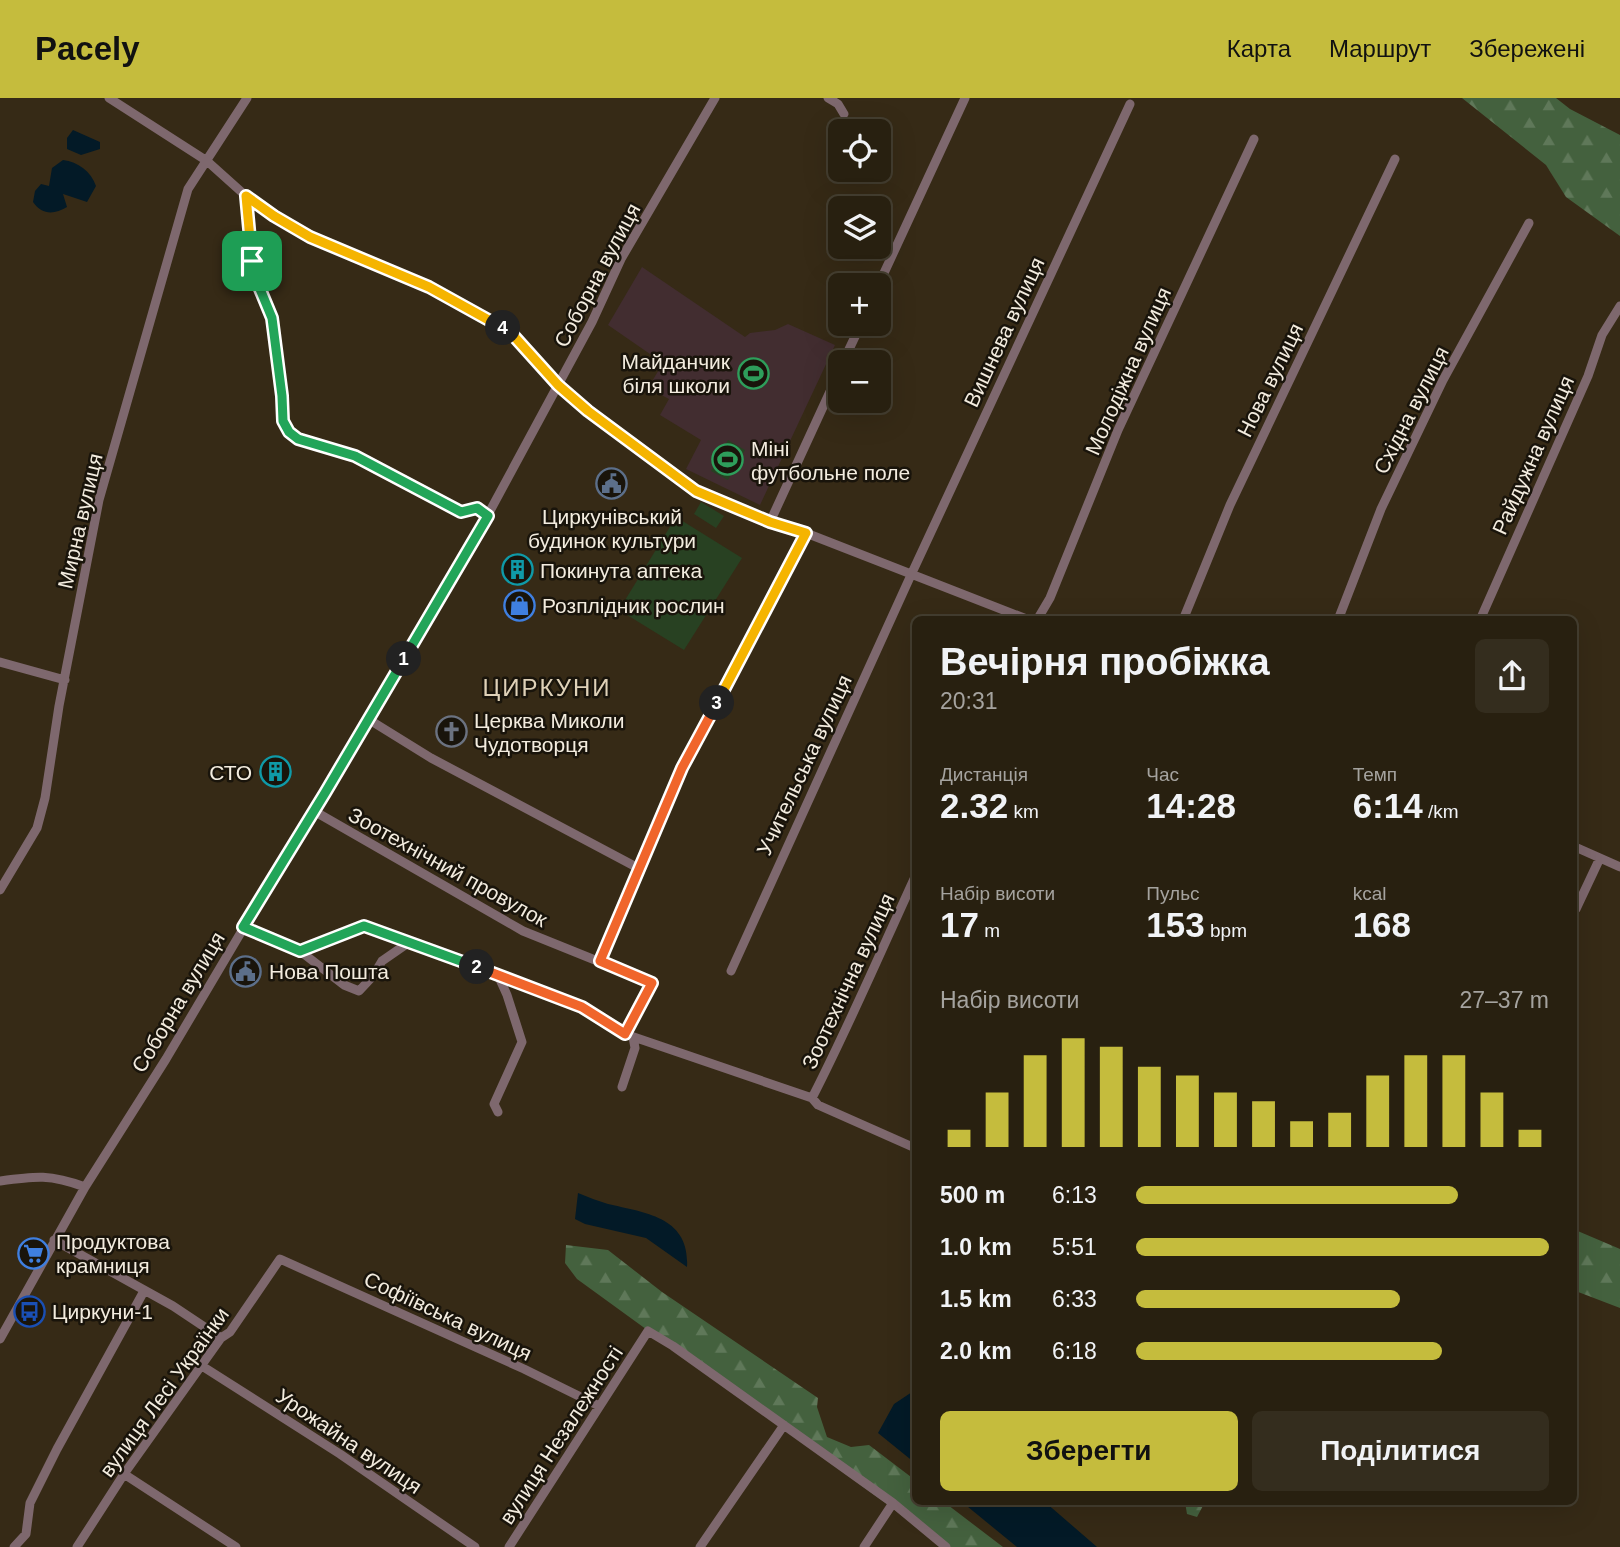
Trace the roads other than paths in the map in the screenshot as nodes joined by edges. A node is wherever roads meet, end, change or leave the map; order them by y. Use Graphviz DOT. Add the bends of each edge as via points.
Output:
graph roads {
  1 [pos="109,98"];
  2 [pos="247,98"];
  3 [pos="715,98"];
  4 [pos="828,98"];
  5 [pos="965,98"];
  6 [pos="1130,104"];
  7 [pos="844,114"];
  8 [pos="1254,139"];
  9 [pos="1395,159"];
  10 [pos="207,161"];
  11 [pos="246,196"];
  12 [pos="1529,223"];
  13 [pos="884,273"];
  14 [pos="1620,306"];
  15 [pos="558,385"];
  16 [pos="828,396"];
  17 [pos="488,516"];
  18 [pos="770,522"];
  19 [pos="806,533"];
  20 [pos="911,575"];
  21 [pos="1019,616"];
  22 [pos="1039,616"];
  23 [pos="1185,616"];
  24 [pos="1340,616"];
  25 [pos="1482,616"];
  26 [pos="0,662"];
  27 [pos="65,680"];
  28 [pos="368,719"];
  29 [pos="314,811"];
  30 [pos="1577,848"];
  31 [pos="1600,858"];
  32 [pos="1620,867"];
  33 [pos="640,869"];
  34 [pos="912,883"];
  35 [pos="0,890"];
  36 [pos="1577,907"];
  37 [pos="243,927"];
  38 [pos="408,943"];
  39 [pos="300,951"];
  40 [pos="600,961"];
  41 [pos="731,971"];
  42 [pos="497,974"];
  43 [pos="629,1036"];
  44 [pos="622,1087"];
  45 [pos="812,1098"];
  46 [pos="498,1112"];
  47 [pos="912,1147"];
  48 [pos="0,1181"];
  49 [pos="85,1187"];
  50 [pos="54,1240"];
  51 [pos="280,1259"];
  52 [pos="144,1291"];
  53 [pos="221,1338"];
  54 [pos="0,1339"];
  55 [pos="202,1366"];
  56 [pos="599,1406"];
  57 [pos="784,1425"];
  58 [pos="124,1474"];
  59 [pos="893,1503"];
  60 [pos="14,1547"];
  61 [pos="77,1547"];
  62 [pos="236,1547"];
  63 [pos="475,1547"];
  64 [pos="509,1547"];
  65 [pos="700,1547"];
  66 [pos="864,1547"];
  67 [pos="946,1547"];
  1 -- 10 [label="street"];
  2 -- 10 [label="street, Мирна вулиця"];
  3 -- 15 [label="street, Соборна вулиця" via="621,259"];
  4 -- 7 [label="street"];
  5 -- 13 [label="street"];
  6 -- 20 [label="street, Вишнева вулиця"];
  8 -- 22 [label="street, Молодіжна вулиця" via="1118,430"];
  9 -- 23 [label="street, Нова вулиця" via="1230,505"];
  10 -- 11 [label="street"];
  10 -- 27 [label="street, Мирна вулиця" via="188,189 99,500"];
  11 -- 15 [label="street" via="310,237 475,311 512,334"];
  11 -- 17 [label="street" via="252,261 272,318 283,421 289,432 298,439 355,456 461,512 477,508"];
  12 -- 24 [label="street, Східна вулиця" via="1443,380 1381,509"];
  14 -- 25 [label="street, Райдужна вулиця" via="1602,335"];
  15 -- 17 [label="street, Соборна вулиця"];
  15 -- 18 [label="street" via="696,491"];
  16 -- 18 [label="street"];
  17 -- 28 [label="street, Соборна вулиця"];
  18 -- 19 [label="street"];
  19 -- 20 [label="street"];
  19 -- 33 [label="street" via="682,768"];
  20 -- 21 [label="street"];
  20 -- 41 [label="street, Учительська вулиця"];
  26 -- 27 [label="street"];
  27 -- 35 [label="street, Мирна вулиця" via="37,828"];
  28 -- 29 [label="street, Соборна вулиця"];
  28 -- 33 [label="street" via="431,758"];
  29 -- 37 [label="street, Соборна вулиця"];
  29 -- 40 [label="street, Зоотехнічний провулок" via="523,931"];
  30 -- 31 [label="street"];
  31 -- 32 [label="street"];
  31 -- 36 [label="street"];
  33 -- 40 [label="street"];
  34 -- 45 [label="street, Зоотехнічна вулиця"];
  37 -- 39 [label="street"];
  37 -- 49 [label="street, Соборна вулиця"];
  38 -- 39 [label="street" via="364,926"];
  38 -- 39 [label="street" via="382,961 359,991"];
  38 -- 42 [label="street"];
  40 -- 43 [label="street, Зоотехнічний провулок" via="652,983"];
  42 -- 43 [label="street" via="582,1007"];
  42 -- 46 [label="street" via="522,1042 494,1104"];
  43 -- 44 [label="street" via="635,1048"];
  43 -- 45 [label="street"];
  45 -- 47 [label="street" via="818,1105"];
  48 -- 49 [label="street" via="60,1177"];
  49 -- 50 [label="street, Соборна вулиця"];
  50 -- 52 [label="street"];
  50 -- 54 [label="street, Соборна вулиця"];
  51 -- 53 [label="street, вулиця Лесі Українки"];
  51 -- 56 [label="street, Софіївська вулиця"];
  52 -- 53 [label="street"];
  52 -- 60 [label="street" via="57,1449 30,1503 26,1534"];
  53 -- 55 [label="street, вулиця Лесі Українки"];
  55 -- 58 [label="street, вулиця Лесі Українки"];
  55 -- 63 [label="street, Урожайна вулиця"];
  56 -- 57 [label="street, вулиця Незалежності" via="648,1331"];
  56 -- 64 [label="street, вулиця Незалежності"];
  57 -- 59 [label="street"];
  57 -- 65 [label="street"];
  58 -- 61 [label="street, вулиця Лесі Українки"];
  58 -- 62 [label="street"];
  59 -- 66 [label="street"];
  59 -- 67 [label="street"];
}
